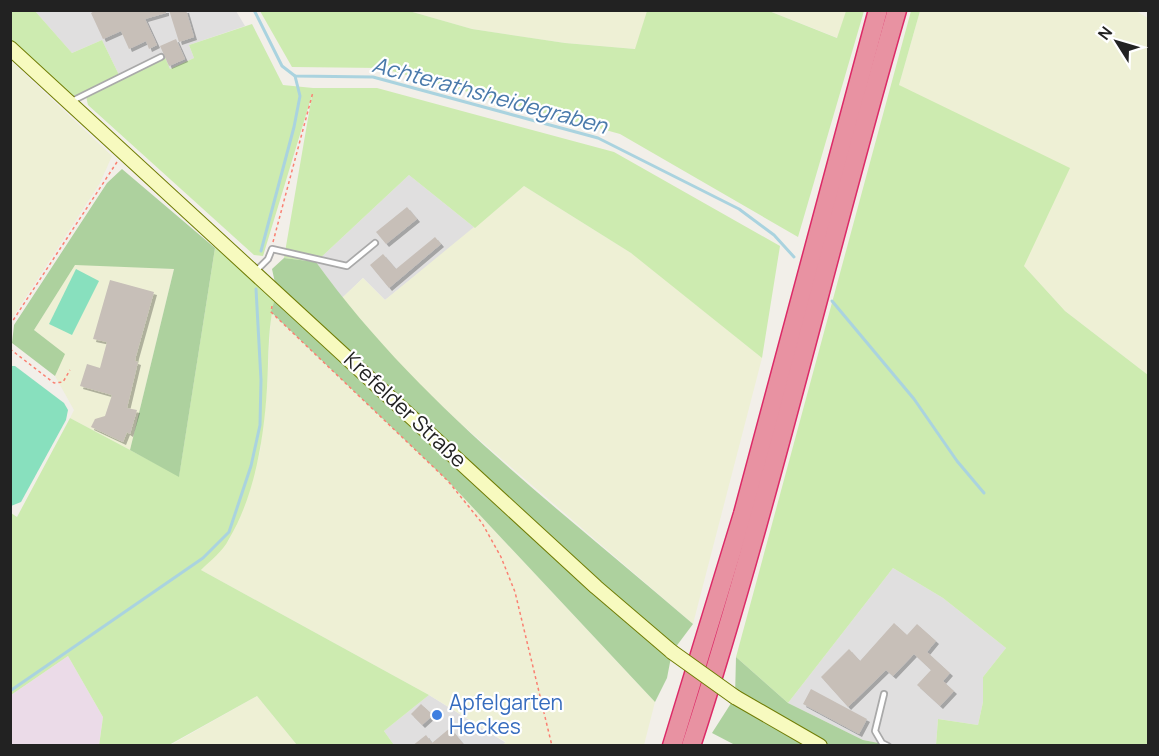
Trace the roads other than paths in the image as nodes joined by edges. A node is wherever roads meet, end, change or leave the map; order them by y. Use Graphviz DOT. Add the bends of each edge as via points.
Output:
graph roads {
  1 [pos="878,10"];
  2 [pos="897,10"];
  3 [pos="10,48"];
  4 [pos="161,57"];
  5 [pos="69,102"];
  6 [pos="375,243"];
  7 [pos="255,272"];
  8 [pos="884,694"];
  9 [pos="672,746"];
  10 [pos="691,746"];
  11 [pos="820,746"];
  12 [pos="888,746"];
  1 -- 9 [label="highway" via="743,514"];
  2 -- 10 [label="highway" via="761,516"];
  3 -- 5 [label="main road, Krefelder Straße"];
  4 -- 5 [label="lane"];
  5 -- 7 [label="main road, Krefelder Straße"];
  6 -- 7 [label="lane" via="347,266 272,249"];
  7 -- 11 [label="main road, Krefelder Straße, bridge" via="596,587 672,652 735,696"];
  8 -- 12 [label="lane" via="875,731"];
}
